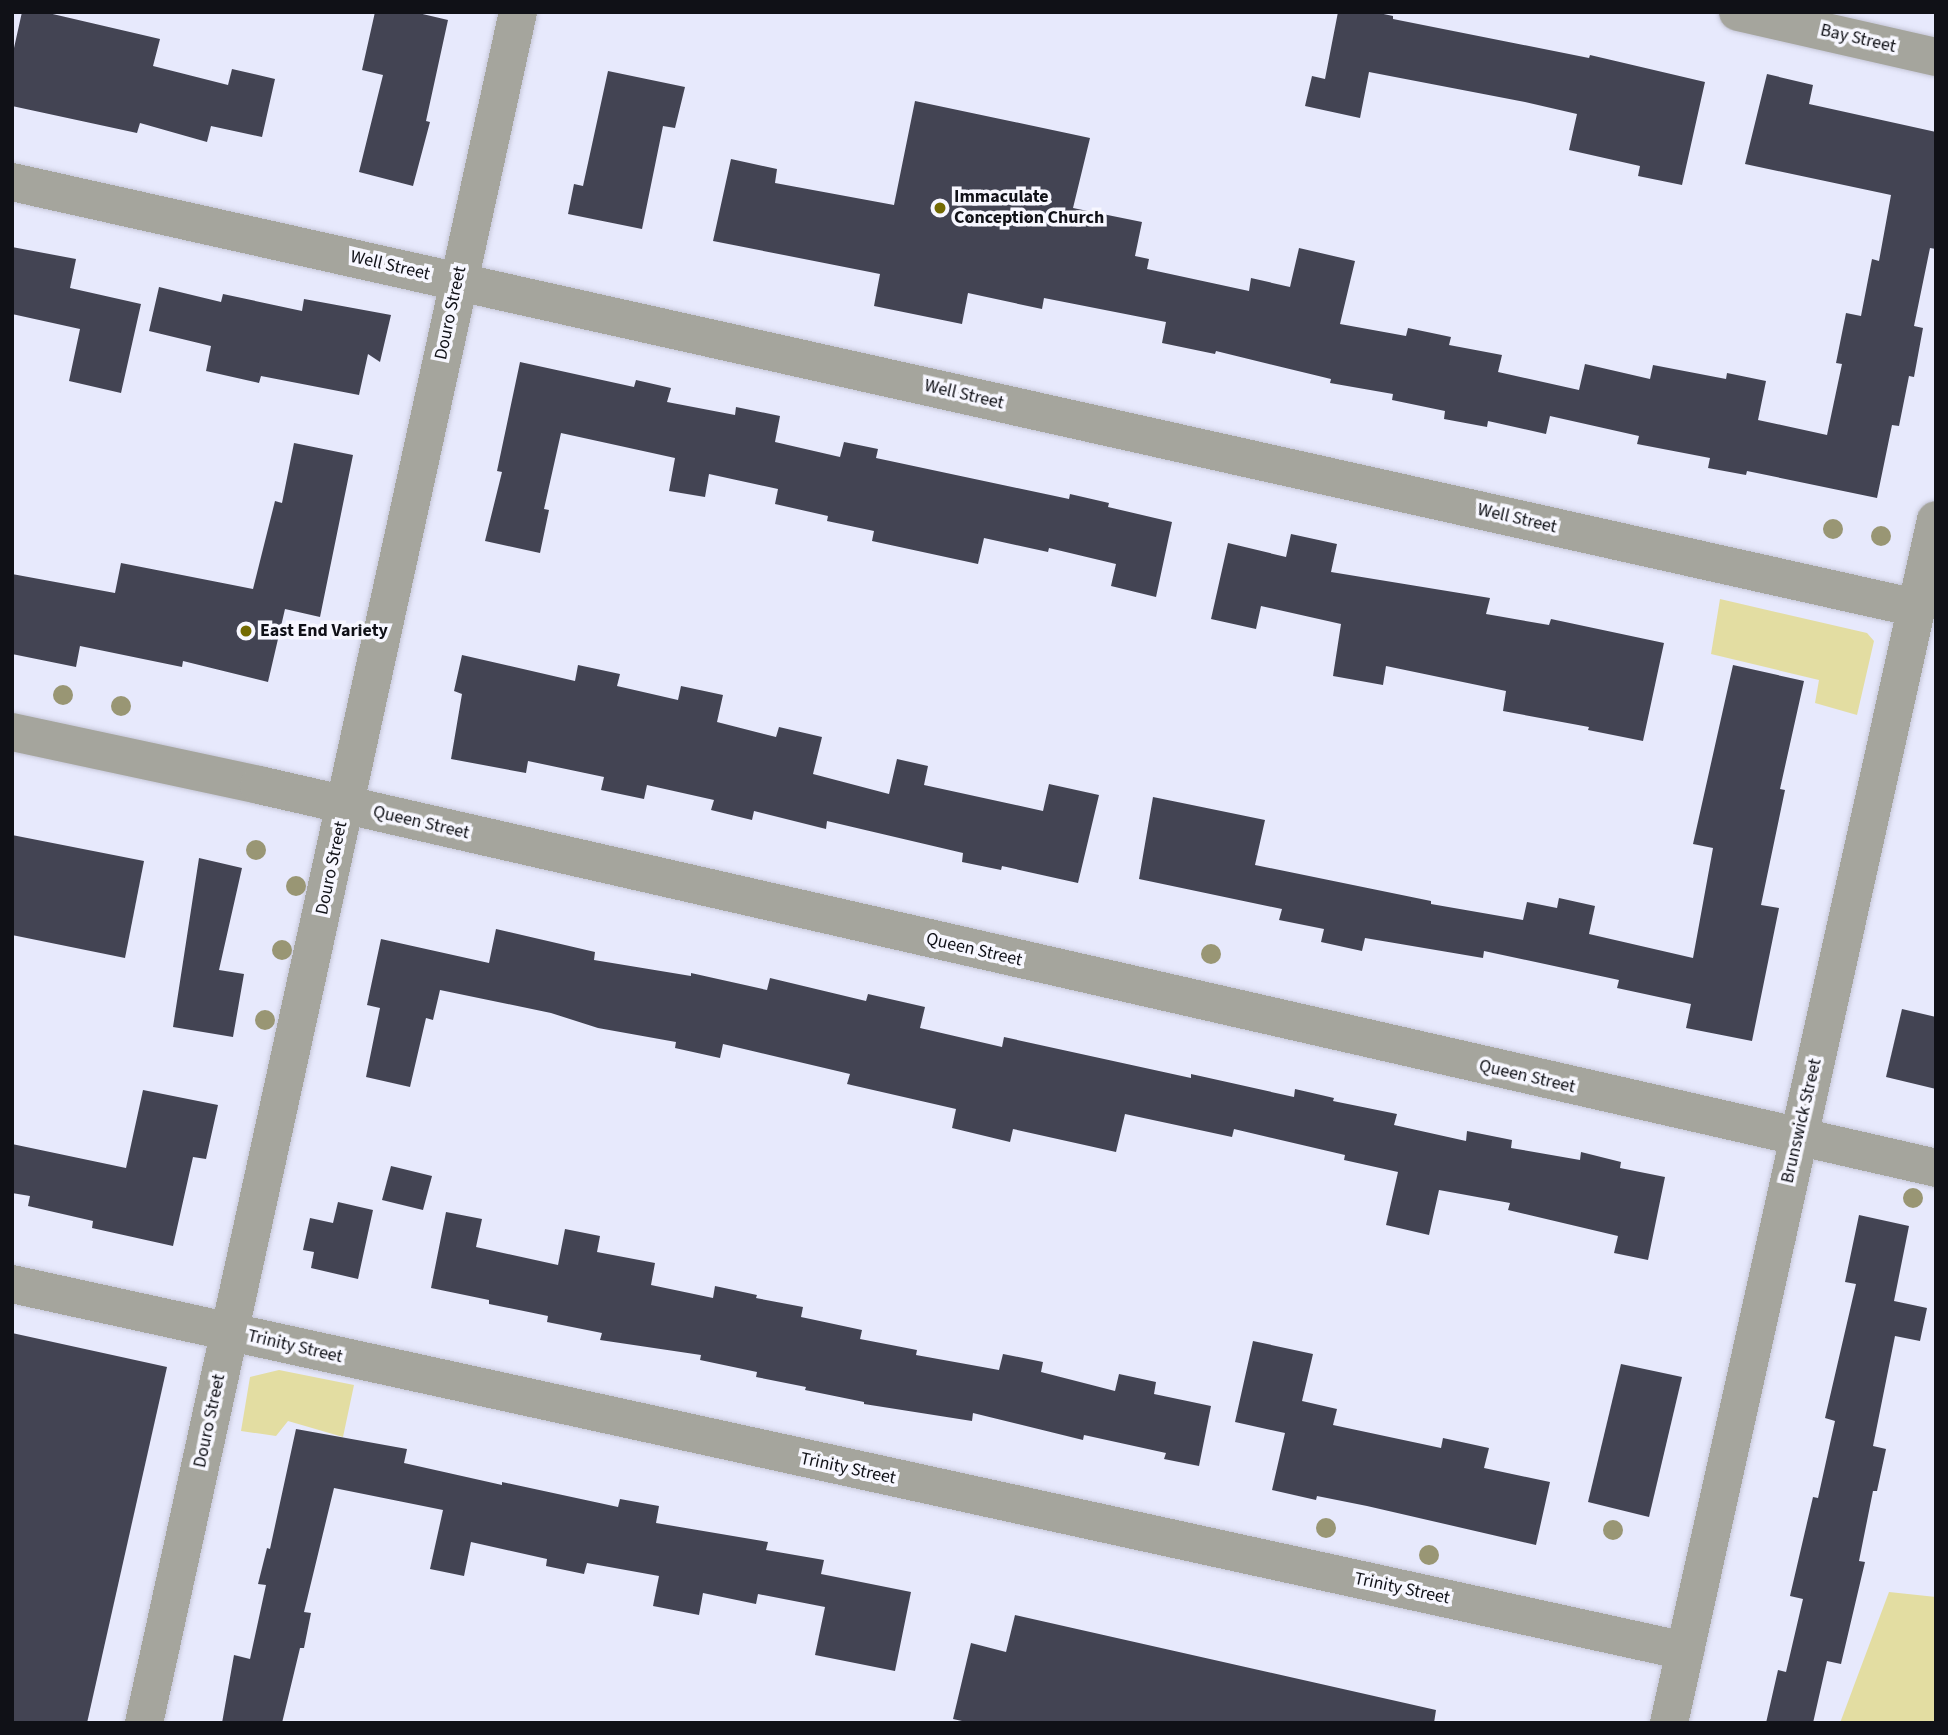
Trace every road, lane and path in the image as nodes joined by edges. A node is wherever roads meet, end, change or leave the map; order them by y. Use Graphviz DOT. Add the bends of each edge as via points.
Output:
graph roads {
  1 [pos="518,12"];
  2 [pos="1738,12"];
  3 [pos="1936,57"];
  4 [pos="12,182"];
  5 [pos="458,282"];
  6 [pos="1936,520"];
  7 [pos="1916,608"];
  8 [pos="12,732"];
  9 [pos="345,805"];
  10 [pos="1798,1137"];
  11 [pos="1936,1168"];
  12 [pos="12,1284"];
  13 [pos="229,1332"];
  14 [pos="1685,1651"];
  15 [pos="144,1723"];
  16 [pos="1669,1723"];
  1 -- 5 [label="street, Douro Street"];
  2 -- 3 [label="street, Bay Street"];
  4 -- 5 [label="street, Well Street"];
  5 -- 7 [label="street, Well Street"];
  5 -- 9 [label="street, Douro Street"];
  6 -- 7 [label="street, Brunswick Street"];
  7 -- 10 [label="street, Brunswick Street"];
  8 -- 9 [label="street, Queen Street"];
  9 -- 10 [label="street, Queen Street"];
  9 -- 13 [label="street, Douro Street"];
  10 -- 11 [label="street, Queen Street"];
  10 -- 14 [label="street, Brunswick Street"];
  12 -- 13 [label="street, Trinity Street"];
  13 -- 14 [label="street, Trinity Street"];
  13 -- 15 [label="street, Douro Street"];
  14 -- 16 [label="street, Brunswick Street"];
}
